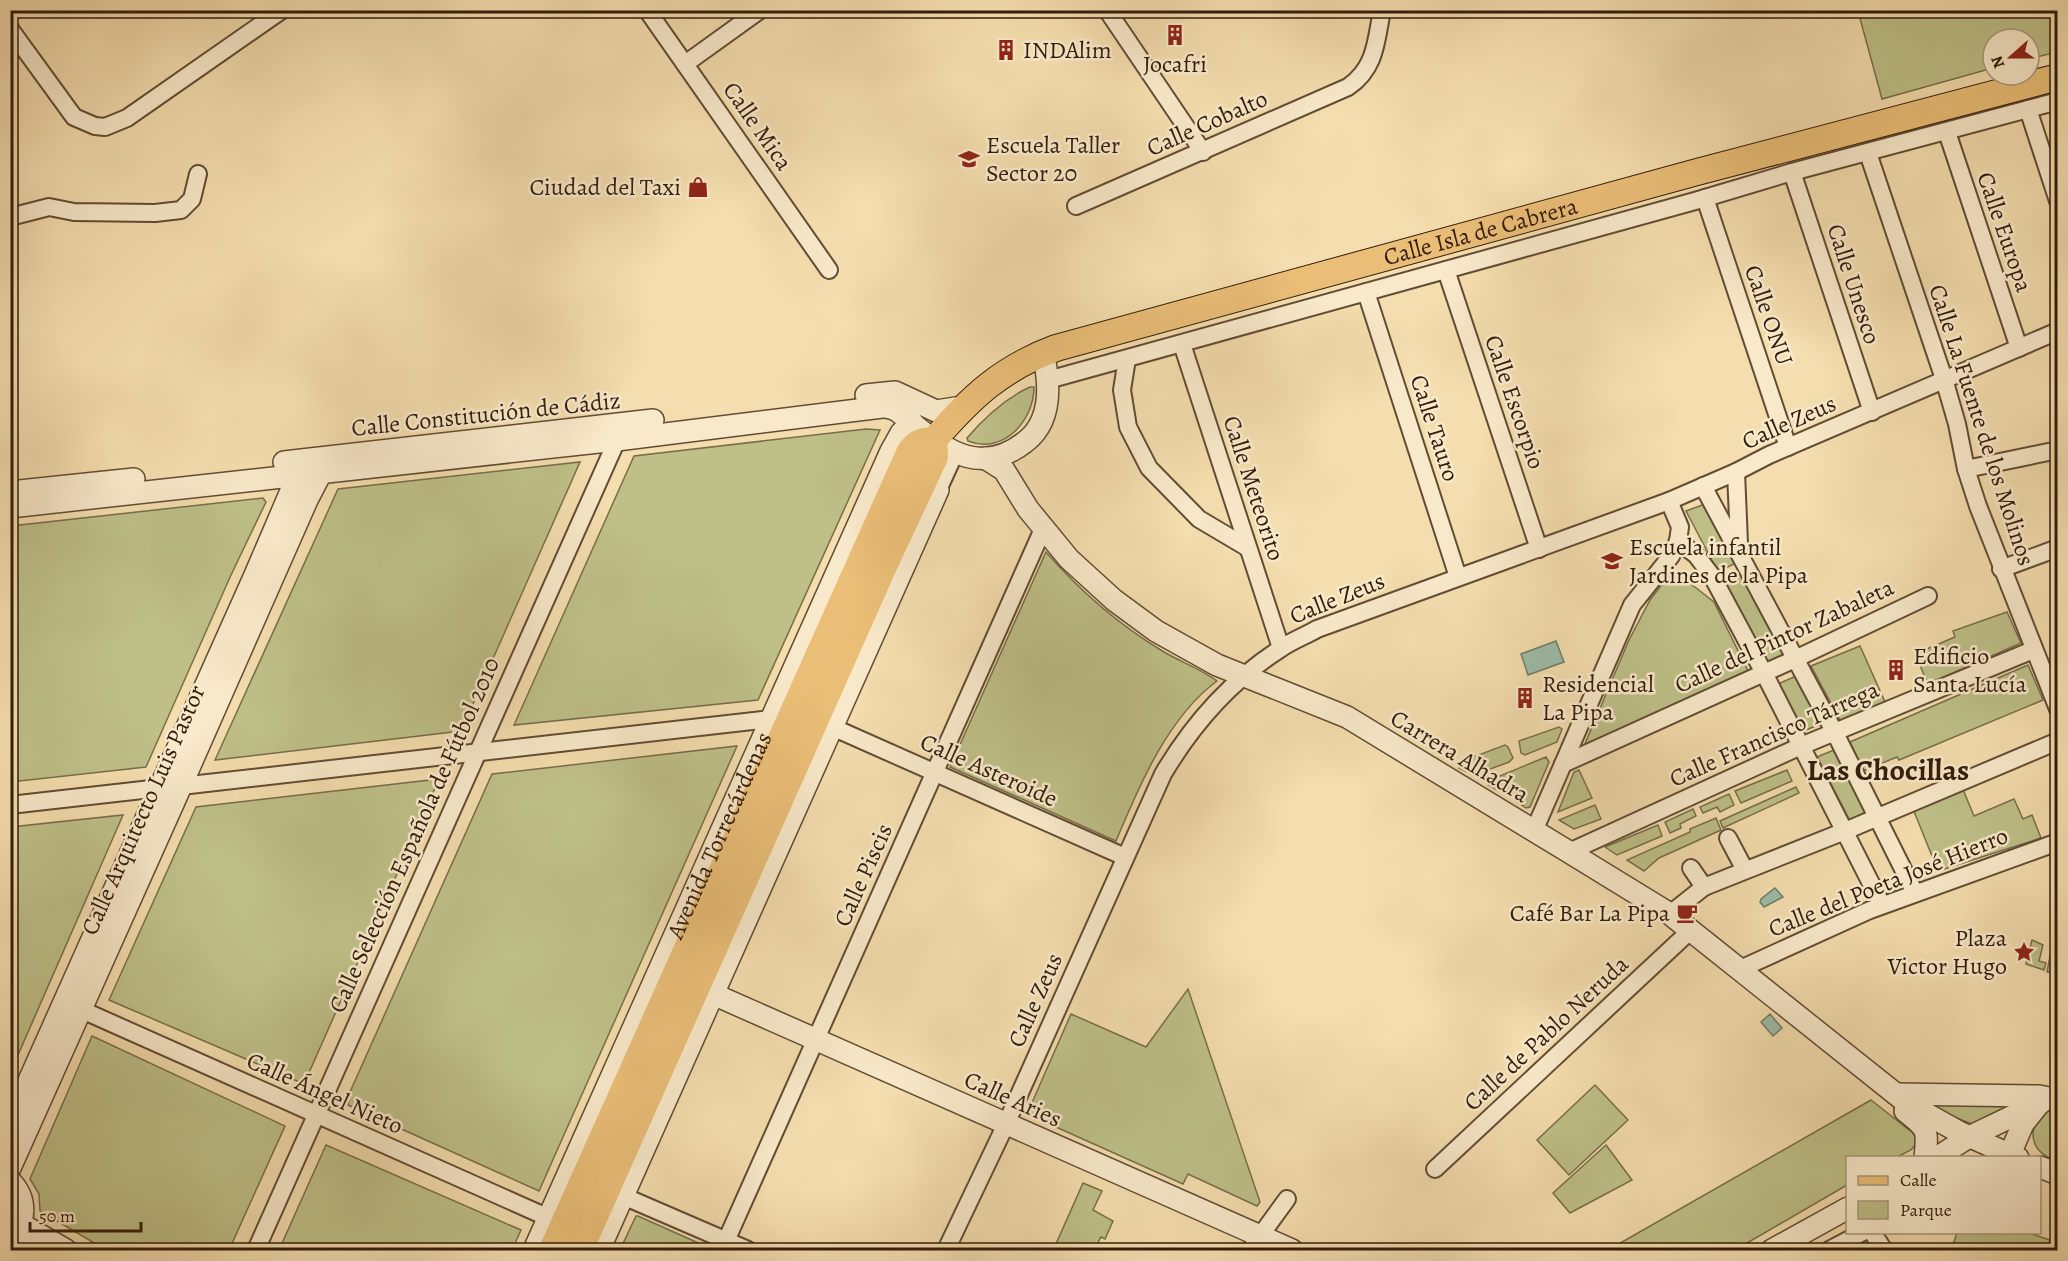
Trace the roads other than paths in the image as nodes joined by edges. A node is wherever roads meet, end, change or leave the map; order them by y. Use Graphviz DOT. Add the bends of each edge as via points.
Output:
graph roads {
  1 [pos="282,10"];
  2 [pos="648,10"];
  3 [pos="760,10"];
  4 [pos="1107,10"];
  5 [pos="1382,10"];
  6 [pos="10,30"];
  7 [pos="686,64"];
  8 [pos="2058,77"];
  9 [pos="2058,101"];
  10 [pos="2028,109"];
  11 [pos="1947,132"];
  12 [pos="1203,152"];
  13 [pos="1868,153"];
  14 [pos="1792,171"];
  15 [pos="198,174"];
  16 [pos="1705,198"];
  17 [pos="2058,201"];
  18 [pos="1077,206"];
  19 [pos="10,217"];
  20 [pos="829,270"];
  21 [pos="1446,270"];
  22 [pos="1366,292"];
  23 [pos="2058,331"];
  24 [pos="1182,344"];
  25 [pos="2019,348"];
  26 [pos="1043,352"];
  27 [pos="1127,358"];
  28 [pos="1944,379"];
  29 [pos="1048,380"];
  30 [pos="962,407"];
  31 [pos="1872,412"];
  32 [pos="617,440"];
  33 [pos="931,443"];
  34 [pos="1788,447"];
  35 [pos="1015,449"];
  36 [pos="2058,450"];
  37 [pos="985,458"];
  38 [pos="1966,469"];
  39 [pos="1004,470"];
  40 [pos="1736,472"];
  41 [pos="321,473"];
  42 [pos="296,474"];
  43 [pos="1703,486"];
  44 [pos="938,490"];
  45 [pos="10,492"];
  46 [pos="1669,501"];
  47 [pos="10,507"];
  48 [pos="1043,529"];
  49 [pos="1678,541"];
  50 [pos="1248,549"];
  51 [pos="1539,549"];
  52 [pos="2058,549"];
  53 [pos="1737,550"];
  54 [pos="2001,569"];
  55 [pos="1458,578"];
  56 [pos="1928,596"];
  57 [pos="1281,648"];
  58 [pos="2033,650"];
  59 [pos="1795,659"];
  60 [pos="1764,673"];
  61 [pos="1243,676"];
  62 [pos="2058,709"];
  63 [pos="771,719"];
  64 [pos="832,727"];
  65 [pos="1835,733"];
  66 [pos="2058,741"];
  67 [pos="1801,746"];
  68 [pos="476,753"];
  69 [pos="1563,764"];
  70 [pos="935,772"];
  71 [pos="182,786"];
  72 [pos="160,788"];
  73 [pos="10,805"];
  74 [pos="1877,816"];
  75 [pos="1534,831"];
  76 [pos="1845,831"];
  77 [pos="1728,838"];
  78 [pos="2058,842"];
  79 [pos="1569,852"];
  80 [pos="1125,857"];
  81 [pos="1691,868"];
  82 [pos="1745,870"];
  83 [pos="1704,887"];
  84 [pos="1915,893"];
  85 [pos="1882,906"];
  86 [pos="1670,914"];
  87 [pos="1690,931"];
  88 [pos="1738,970"];
  89 [pos="713,994"];
  90 [pos="82,1010"];
  91 [pos="816,1039"];
  92 [pos="1896,1094"];
  93 [pos="2050,1099"];
  94 [pos="316,1115"];
  95 [pos="10,1123"];
  96 [pos="1006,1124"];
  97 [pos="1969,1137"];
  98 [pos="1925,1156"];
  99 [pos="1939,1156"];
  100 [pos="2014,1156"];
  101 [pos="2041,1167"];
  102 [pos="10,1168"];
  103 [pos="1435,1169"];
  104 [pos="2058,1174"];
  105 [pos="10,1181"];
  106 [pos="623,1196"];
  107 [pos="1287,1200"];
  108 [pos="1846,1209"];
  109 [pos="1861,1234"];
  110 [pos="1873,1234"];
  111 [pos="14,1236"];
  112 [pos="726,1241"];
  113 [pos="548,1242"];
  114 [pos="1256,1244"];
  115 [pos="29,1251"];
  116 [pos="66,1251"];
  117 [pos="256,1251"];
  118 [pos="580,1251"];
  119 [pos="599,1251"];
  120 [pos="748,1251"];
  121 [pos="946,1251"];
  122 [pos="1292,1251"];
  123 [pos="1772,1251"];
  124 [pos="1829,1251"];
  125 [pos="1884,1251"];
  1 -- 6 [label="street" via="128,118 105,127 74,117"];
  2 -- 7 [label="street, Calle Mica"];
  3 -- 7 [label="street"];
  4 -- 12 [label="street"];
  5 -- 12 [label="street, Calle Cobalto" via="1372,58 1356,81"];
  7 -- 20 [label="street, Calle Mica"];
  8 -- 26 [label="main road, Calle Isla de Cabrera"];
  9 -- 10 [label="street, Calle Isla de Cabrera"];
  10 -- 11 [label="street, Calle Isla de Cabrera"];
  10 -- 17 [label="street"];
  11 -- 13 [label="street, Calle Isla de Cabrera"];
  11 -- 25 [label="street, Calle Europa"];
  12 -- 18 [label="street, Calle Cobalto"];
  13 -- 14 [label="street, Calle Isla de Cabrera"];
  13 -- 28 [label="street, Calle La Fuente de los Molinos"];
  14 -- 16 [label="street, Calle Isla de Cabrera"];
  14 -- 31 [label="street, Calle Unesco"];
  15 -- 19 [label="street" via="192,199 181,210 74,212 49,207"];
  16 -- 21 [label="street, Calle Isla de Cabrera"];
  16 -- 34 [label="street, Calle ONU"];
  21 -- 22 [label="street, Calle Isla de Cabrera"];
  21 -- 51 [label="street, Calle Escorpio"];
  22 -- 24 [label="street, Calle Isla de Cabrera"];
  22 -- 55 [label="street, Calle Tauro"];
  23 -- 25 [label="street, Calle Zeus"];
  24 -- 27 [label="street, Calle Isla de Cabrera"];
  24 -- 50 [label="street, Calle Meteorito"];
  25 -- 28 [label="street, Calle Zeus"];
  26 -- 29 [label="street"];
  26 -- 30 [label="main road, Calle Isla de Cabrera" via="1004,374"];
  27 -- 29 [label="street, Calle Isla de Cabrera"];
  27 -- 50 [label="street" via="1122,390 1128,427 1149,468 1199,519"];
  28 -- 31 [label="street, Calle Zeus"];
  28 -- 38 [label="street, Calle La Fuente de los Molinos"];
  29 -- 35 [label="street" via="1042,421 1030,438"];
  30 -- 33 [label="main road, Calle Isla de Cabrera"];
  30 -- 45 [label="street, Calle Constitución de Cádiz" via="936,411 895,392"];
  31 -- 34 [label="street, Calle Zeus"];
  32 -- 33 [label="street, Calle Constitución de Cádiz" via="882,407 894,409"];
  32 -- 41 [label="street, Calle Constitución de Cádiz"];
  32 -- 68 [label="street, Calle Selección Española de Fútbol 2010"];
  33 -- 37 [label="street, Calle Constitución de Cádiz"];
  33 -- 44 [label="street"];
  33 -- 63 [label="street, Avenida Torrecárdenas" via="901,434 891,451"];
  33 -- 113 [label="main road, Avenida Torrecárdenas" via="909,453"];
  33 -- 118 [label="main road, Avenida Torrecárdenas" via="875,586"];
  34 -- 40 [label="street, Calle Zeus"];
  35 -- 37 [label="street"];
  35 -- 39 [label="street"];
  36 -- 38 [label="street"];
  37 -- 39 [label="street, Carrera Alhadra"];
  38 -- 54 [label="street, Calle La Fuente de los Molinos"];
  39 -- 48 [label="street, Carrera Alhadra"];
  40 -- 43 [label="street, Calle Zeus"];
  40 -- 53 [label="street"];
  41 -- 42 [label="street, Calle Constitución de Cádiz"];
  41 -- 71 [label="street, Calle Arquitecto Luis Pastor"];
  42 -- 47 [label="street, Calle Constitución de Cádiz"];
  42 -- 72 [label="street, Calle Arquitecto Luis Pastor"];
  43 -- 46 [label="street, Calle Zeus"];
  43 -- 53 [label="street"];
  44 -- 64 [label="street"];
  46 -- 49 [label="street" via="1680,526"];
  46 -- 51 [label="street, Calle Zeus"];
  48 -- 61 [label="street, Carrera Alhadra" via="1130,613 1194,653"];
  48 -- 70 [label="street, Calle Piscis"];
  49 -- 60 [label="street" via="1696,555 1712,576"];
  49 -- 69 [label="street" via="1671,556 1632,605"];
  50 -- 57 [label="street, Calle Meteorito"];
  51 -- 55 [label="street, Calle Zeus"];
  52 -- 54 [label="street"];
  53 -- 59 [label="street"];
  54 -- 58 [label="street, Calle La Fuente de los Molinos"];
  55 -- 57 [label="street, Calle Zeus" via="1317,629"];
  56 -- 59 [label="street, Calle del Pintor Zabaleta"];
  57 -- 61 [label="street, Calle Zeus"];
  58 -- 62 [label="street, Calle La Fuente de los Molinos"];
  58 -- 65 [label="street, Calle Francisco Tárrega"];
  59 -- 60 [label="street, Calle del Pintor Zabaleta"];
  59 -- 65 [label="street"];
  60 -- 67 [label="street"];
  60 -- 69 [label="street, Calle del Pintor Zabaleta"];
  61 -- 75 [label="street, Carrera Alhadra" via="1347,717"];
  61 -- 80 [label="street, Calle Zeus" via="1194,727 1170,762"];
  63 -- 68 [label="street"];
  63 -- 113 [label="street, Avenida Torrecárdenas"];
  64 -- 70 [label="street, Calle Asteroide"];
  64 -- 89 [label="street"];
  65 -- 67 [label="street, Calle Francisco Tárrega"];
  65 -- 74 [label="street"];
  66 -- 74 [label="street"];
  67 -- 76 [label="street"];
  67 -- 79 [label="street, Calle Francisco Tárrega"];
  68 -- 71 [label="street"];
  68 -- 94 [label="street, Calle Selección Española de Fútbol 2010"];
  69 -- 75 [label="street"];
  70 -- 80 [label="street, Calle Asteroide"];
  70 -- 91 [label="street, Calle Piscis"];
  71 -- 90 [label="street, Calle Arquitecto Luis Pastor"];
  72 -- 73 [label="street"];
  72 -- 95 [label="street, Calle Arquitecto Luis Pastor"];
  74 -- 76 [label="street"];
  74 -- 84 [label="street"];
  75 -- 79 [label="street, Carrera Alhadra"];
  76 -- 82 [label="street"];
  76 -- 85 [label="street"];
  77 -- 82 [label="street"];
  78 -- 84 [label="street, Calle del Poeta José Hierro"];
  79 -- 86 [label="street, Carrera Alhadra"];
  80 -- 96 [label="street, Calle Zeus"];
  81 -- 83 [label="street"];
  82 -- 83 [label="street"];
  83 -- 86 [label="street"];
  84 -- 85 [label="street, Calle del Poeta José Hierro"];
  85 -- 88 [label="street, Calle del Poeta José Hierro"];
  86 -- 87 [label="street, Carrera Alhadra"];
  87 -- 88 [label="street, Carrera Alhadra"];
  87 -- 103 [label="street, Calle de Pablo Neruda"];
  88 -- 92 [label="street, Carrera Alhadra"];
  89 -- 91 [label="street, Calle Aries"];
  89 -- 106 [label="street"];
  90 -- 94 [label="street, Calle Ángel Nieto"];
  90 -- 102 [label="street, Calle Arquitecto Luis Pastor"];
  91 -- 96 [label="street, Calle Aries"];
  91 -- 112 [label="street, Calle Piscis"];
  92 -- 93 [label="street"];
  92 -- 97 [label="street, Carrera Alhadra"];
  92 -- 98 [label="street, Carrera Alhadra" via="1896,1103 1924,1128 1928,1141"];
  93 -- 97 [label="street"];
  93 -- 100 [label="street, Carrera Alhadra" via="2023,1124"];
  94 -- 113 [label="street, Calle Ángel Nieto"];
  94 -- 117 [label="street, Calle Selección Española de Fútbol 2010"];
  96 -- 114 [label="street, Calle Aries"];
  96 -- 121 [label="street, Calle Zeus"];
  97 -- 99 [label="street"];
  97 -- 100 [label="street, Carrera Alhadra"];
  101 -- 104 [label="street"];
  105 -- 111 [label="street" via="21,1198 23,1211"];
  106 -- 112 [label="street"];
  106 -- 119 [label="street"];
  107 -- 114 [label="street"];
  108 -- 123 [label="street"];
  109 -- 124 [label="street"];
  110 -- 125 [label="street"];
  111 -- 115 [label="street"];
  111 -- 116 [label="street"];
  112 -- 120 [label="street"];
  114 -- 122 [label="street, Calle Aries"];
}
